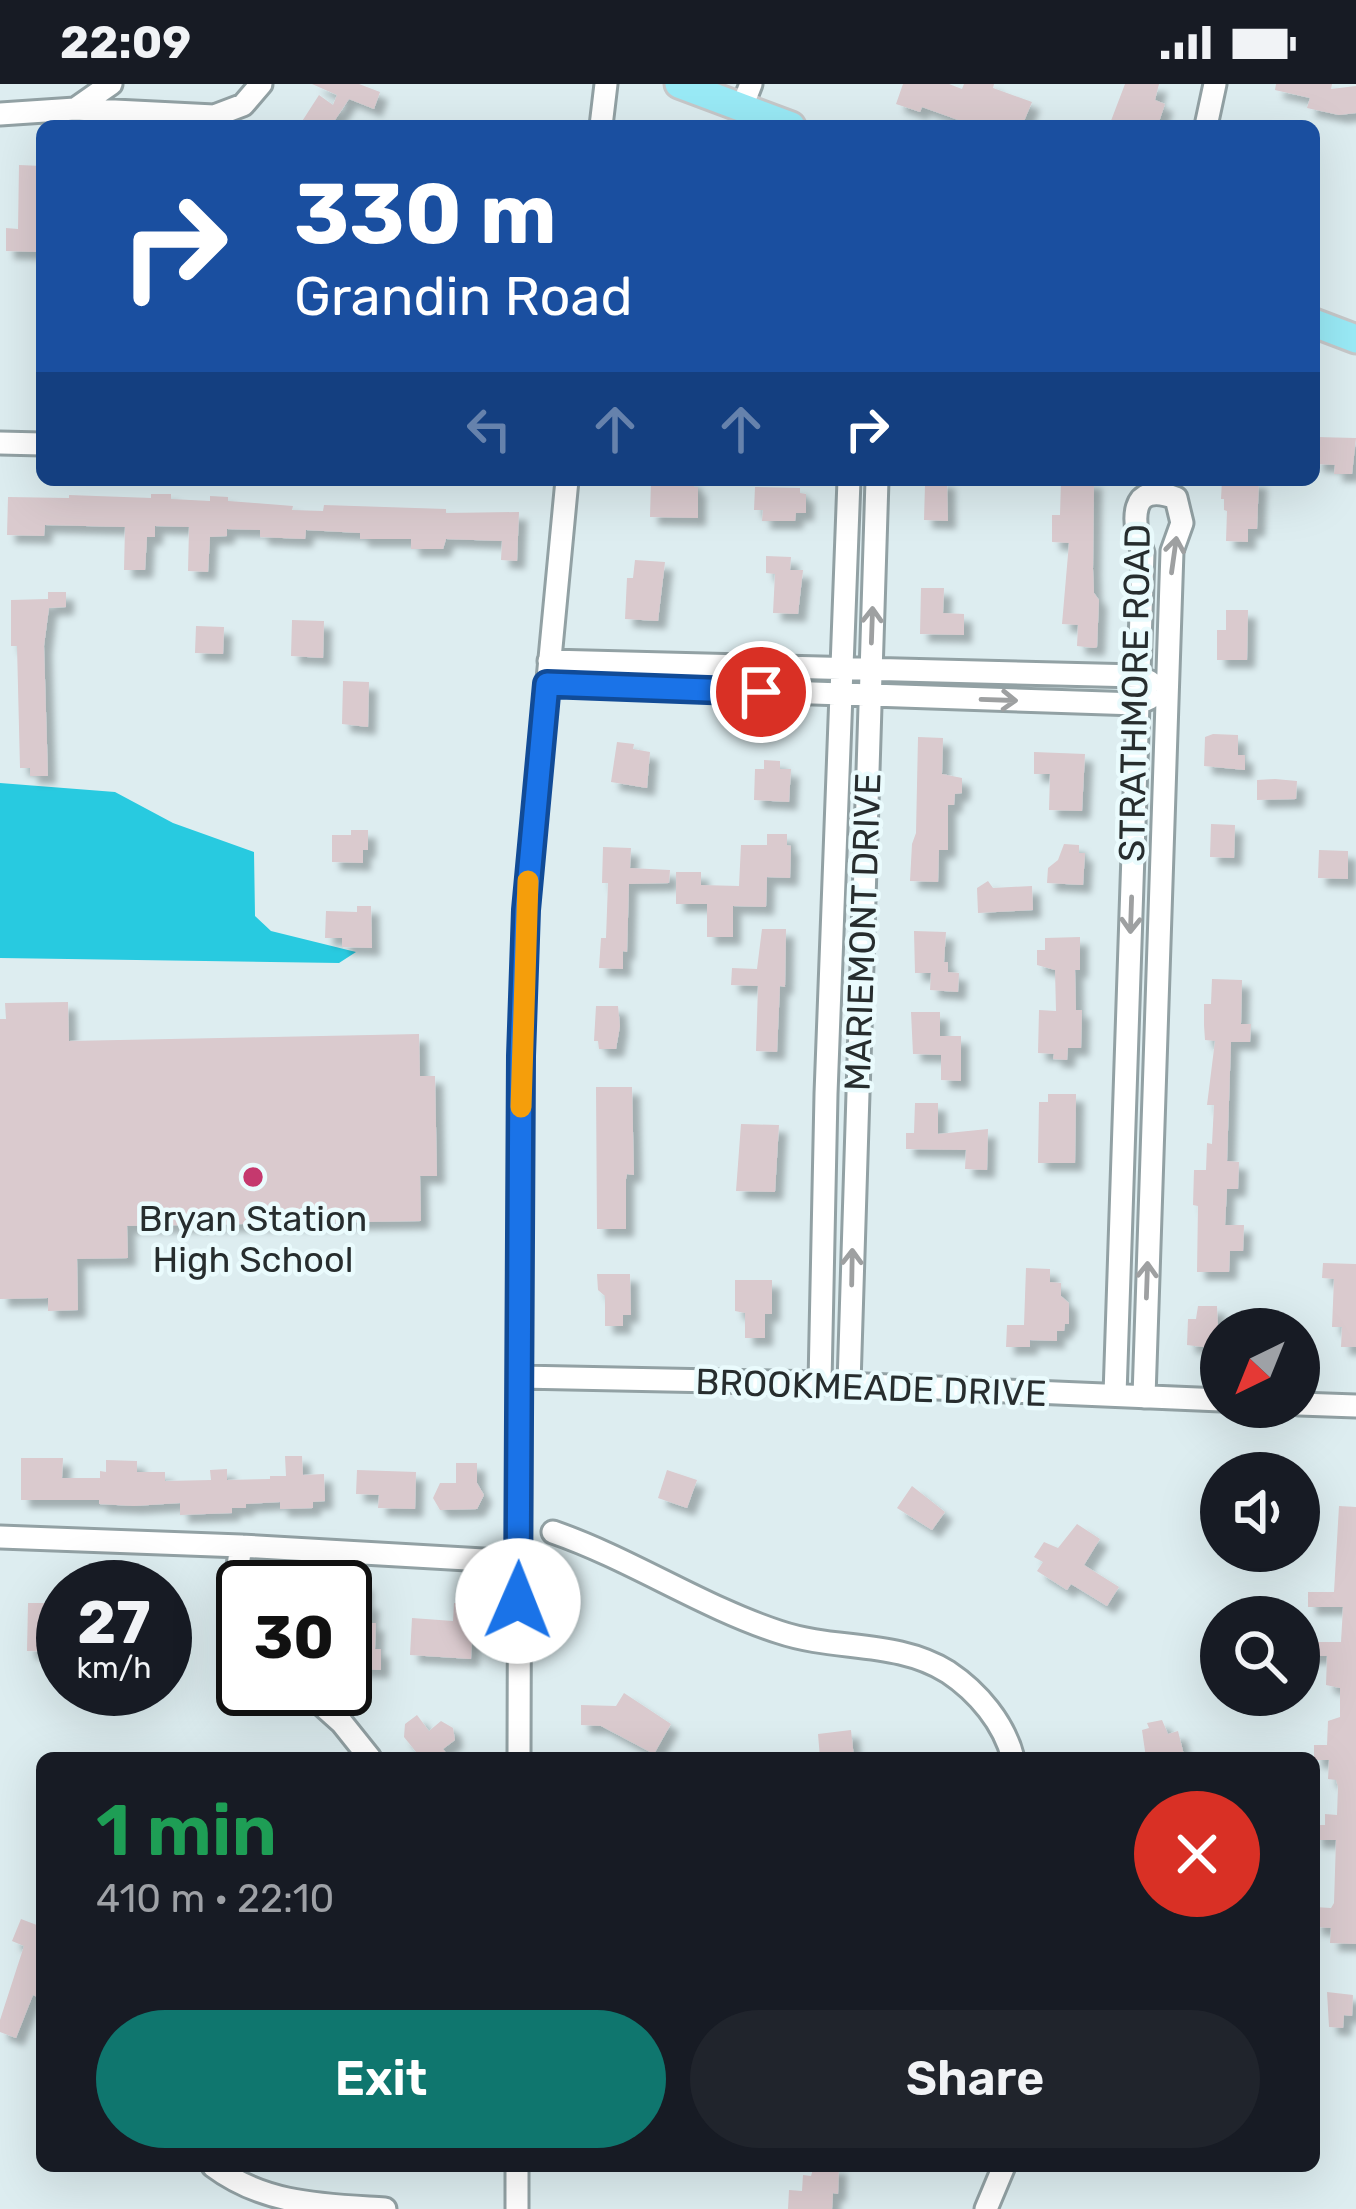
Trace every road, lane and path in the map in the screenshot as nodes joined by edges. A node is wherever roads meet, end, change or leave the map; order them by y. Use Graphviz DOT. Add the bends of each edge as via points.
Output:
graph roads {
  1 [pos="111,84"];
  2 [pos="261,84"];
  3 [pos="606,84"];
  4 [pos="679,84"];
  5 [pos="1215,84"];
  6 [pos="712,90"];
  7 [pos="746,96"];
  8 [pos="75,109"];
  9 [pos="0,114"];
  10 [pos="602,120"];
  11 [pos="782,120"];
  12 [pos="1207,120"];
  13 [pos="1320,325"];
  14 [pos="1356,339"];
  15 [pos="0,443"];
  16 [pos="36,444"];
  17 [pos="566,486"];
  18 [pos="849,486"];
  19 [pos="877,486"];
  20 [pos="549,661"];
  21 [pos="841,667"];
  22 [pos="870,668"];
  23 [pos="1138,676"];
  24 [pos="547,684"];
  25 [pos="1166,691"];
  26 [pos="841,695"];
  27 [pos="870,696"];
  28 [pos="1138,704"];
  29 [pos="826,1094"];
  30 [pos="856,1095"];
  31 [pos="520,1378"];
  32 [pos="820,1383"];
  33 [pos="849,1384"];
  34 [pos="1115,1396"];
  35 [pos="1144,1397"];
  36 [pos="1200,1399"];
  37 [pos="1320,1405"];
  38 [pos="1356,1406"];
  39 [pos="553,1532"];
  40 [pos="0,1538"];
  41 [pos="241,1546"];
  42 [pos="239,1560"];
  43 [pos="518,1562"];
  44 [pos="334,1716"];
  45 [pos="365,1752"];
  46 [pos="519,1752"];
  47 [pos="1010,1752"];
  48 [pos="223,2172"];
  49 [pos="517,2172"];
  50 [pos="1001,2172"];
  51 [pos="386,2209"];
  52 [pos="517,2209"];
  53 [pos="986,2209"];
  1 -- 8 [label="street"];
  2 -- 8 [label="street" via="243,105 214,116"];
  3 -- 10 [label="street"];
  4 -- 6 [label="main road"];
  5 -- 12 [label="street"];
  6 -- 7 [label="main road"];
  7 -- 11 [label="main road"];
  8 -- 9 [label="street"];
  13 -- 14 [label="main road"];
  15 -- 16 [label="street"];
  17 -- 20 [label="street"];
  18 -- 21 [label="street, MARIEMONT DRIVE"];
  22 -- 19 [label="street, MARIEMONT DRIVE, one-way"];
  20 -- 21 [label="street"];
  20 -- 24 [label="street"];
  21 -- 22 [label="street"];
  21 -- 26 [label="street, MARIEMONT DRIVE"];
  22 -- 23 [label="street"];
  22 -- 27 [label="street, MARIEMONT DRIVE"];
  23 -- 25 [label="street"];
  25 -- 23 [label="street, STRATHMORE ROAD, one-way" via="1172,551 1182,524 1176,498 1161,493 1137,505 1134,521 1143,553"];
  23 -- 28 [label="street, STRATHMORE ROAD"];
  24 -- 26 [label="street"];
  24 -- 31 [label="street" via="526,910"];
  25 -- 28 [label="street"];
  35 -- 25 [label="street, STRATHMORE ROAD, one-way"];
  26 -- 27 [label="street"];
  26 -- 29 [label="street, MARIEMONT DRIVE"];
  27 -- 28 [label="street, one-way"];
  27 -- 30 [label="street, MARIEMONT DRIVE"];
  28 -- 34 [label="street, STRATHMORE ROAD, one-way"];
  29 -- 30 [label="street"];
  29 -- 32 [label="street, MARIEMONT DRIVE"];
  33 -- 30 [label="street, MARIEMONT DRIVE, one-way"];
  31 -- 32 [label="street, BROOKMEADE DRIVE"];
  31 -- 43 [label="street"];
  32 -- 33 [label="street, BROOKMEADE DRIVE"];
  33 -- 34 [label="street, BROOKMEADE DRIVE"];
  34 -- 35 [label="street, BROOKMEADE DRIVE"];
  35 -- 36 [label="street, BROOKMEADE DRIVE"];
  37 -- 38 [label="street"];
  39 -- 47 [label="street" via="776,1632 924,1659 968,1686"];
  40 -- 41 [label="street"];
  41 -- 42 [label="street"];
  41 -- 43 [label="street"];
  43 -- 46 [label="street"];
  44 -- 45 [label="street"];
  48 -- 51 [label="street" via="276,2198"];
  49 -- 52 [label="street"];
  50 -- 53 [label="street"];
}
